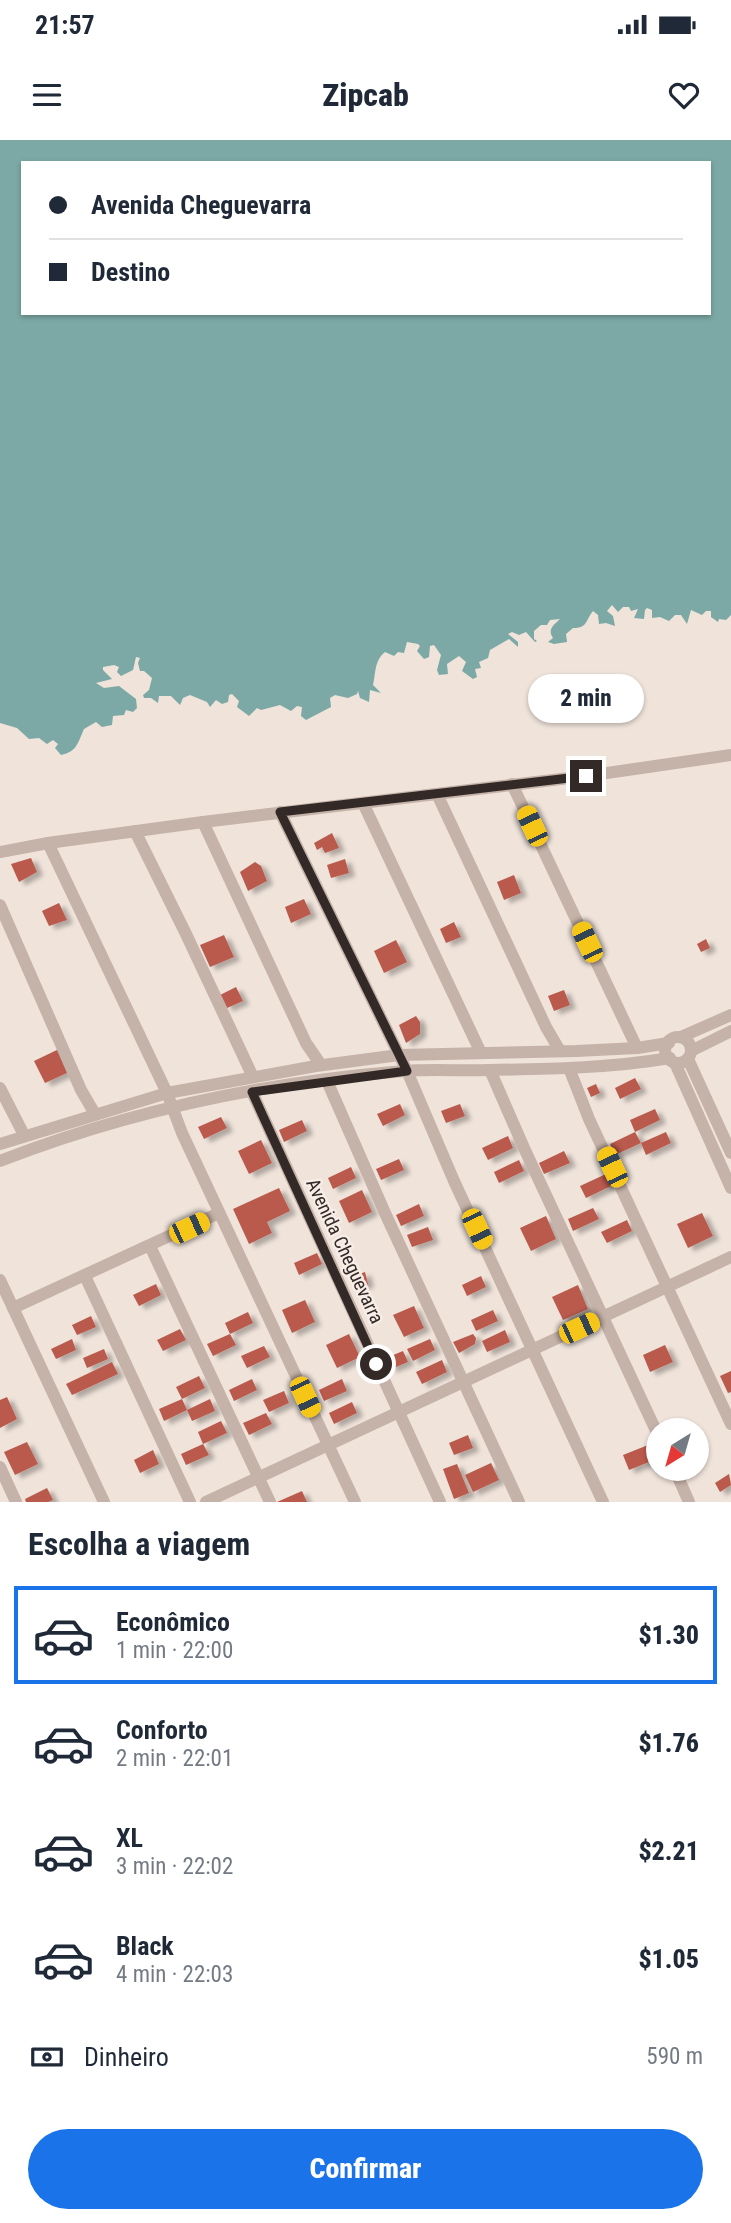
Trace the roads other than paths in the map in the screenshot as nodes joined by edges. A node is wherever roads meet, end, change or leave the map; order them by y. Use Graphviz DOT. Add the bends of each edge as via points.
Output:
graph roads {
  1 [pos="731,755"];
  2 [pos="512,784"];
  3 [pos="438,794"];
  4 [pos="363,803"];
  5 [pos="280,812"];
  6 [pos="202,822"];
  7 [pos="135,831"];
  8 [pos="48,843"];
  9 [pos="0,852"];
  10 [pos="0,905"];
  11 [pos="731,1015"];
  12 [pos="731,1031"];
  13 [pos="675,1040"];
  14 [pos="637,1048"];
  15 [pos="560,1051"];
  16 [pos="481,1053"];
  17 [pos="399,1055"];
  18 [pos="681,1058"];
  19 [pos="321,1065"];
  20 [pos="569,1068"];
  21 [pos="491,1070"];
  22 [pos="407,1071"];
  23 [pos="253,1077"];
  24 [pos="327,1081"];
  25 [pos="0,1088"];
  26 [pos="252,1092"];
  27 [pos="167,1093"];
  28 [pos="174,1108"];
  29 [pos="94,1114"];
  30 [pos="726,1128"];
  31 [pos="24,1135"];
  32 [pos="0,1144"];
  33 [pos="731,1153"];
  34 [pos="0,1161"];
  35 [pos="731,1188"];
  36 [pos="219,1213"];
  37 [pos="150,1246"];
  38 [pos="731,1257"];
  39 [pos="85,1276"];
  40 [pos="0,1280"];
  41 [pos="667,1287"];
  42 [pos="13,1308"];
  43 [pos="603,1317"];
  44 [pos="533,1349"];
  45 [pos="463,1383"];
  46 [pos="398,1412"];
  47 [pos="650,1418"];
  48 [pos="731,1424"];
  49 [pos="328,1445"];
  50 [pos="0,1467"];
  51 [pos="259,1477"];
  52 [pos="680,1481"];
  53 [pos="16,1502"];
  54 [pos="104,1502"];
  55 [pos="190,1502"];
  56 [pos="206,1502"];
  57 [pos="270,1502"];
  58 [pos="355,1502"];
  59 [pos="440,1502"];
  60 [pos="519,1502"];
  61 [pos="603,1502"];
  62 [pos="689,1502"];
  1 -- 2 [label="street"];
  2 -- 3 [label="street"];
  2 -- 14 [label="street"];
  3 -- 4 [label="street"];
  3 -- 15 [label="street"];
  4 -- 5 [label="street"];
  4 -- 16 [label="street"];
  5 -- 6 [label="street"];
  5 -- 17 [label="street"];
  6 -- 7 [label="street"];
  6 -- 19 [label="street" via="306,1043"];
  7 -- 8 [label="street"];
  7 -- 23 [label="street"];
  8 -- 9 [label="street"];
  8 -- 27 [label="street"];
  10 -- 29 [label="street"];
  11 -- 13 [label="street"];
  12 -- 18 [label="street"];
  13 -- 14 [label="street"];
  13 -- 18 [label="street" via="665,1050"];
  13 -- 18 [label="street" via="689,1042"];
  14 -- 15 [label="street"];
  15 -- 16 [label="street"];
  16 -- 17 [label="street"];
  17 -- 19 [label="street"];
  17 -- 22 [label="street"];
  18 -- 20 [label="street"];
  18 -- 30 [label="street"];
  18 -- 35 [label="street"];
  19 -- 23 [label="street"];
  20 -- 21 [label="street"];
  20 -- 41 [label="street"];
  21 -- 22 [label="street"];
  21 -- 43 [label="street"];
  22 -- 24 [label="street"];
  22 -- 44 [label="street"];
  23 -- 27 [label="street"];
  24 -- 26 [label="street"];
  24 -- 45 [label="street"];
  25 -- 31 [label="street"];
  26 -- 28 [label="street"];
  26 -- 46 [label="street, Avenida Cheguevarra"];
  27 -- 28 [label="street"];
  27 -- 29 [label="street"];
  28 -- 34 [label="street"];
  28 -- 36 [label="street"];
  29 -- 31 [label="street"];
  30 -- 33 [label="street"];
  31 -- 32 [label="street"];
  36 -- 37 [label="street"];
  36 -- 49 [label="street"];
  37 -- 39 [label="street"];
  37 -- 51 [label="street"];
  38 -- 41 [label="street"];
  39 -- 42 [label="street"];
  39 -- 55 [label="street"];
  40 -- 42 [label="street"];
  41 -- 43 [label="street"];
  41 -- 48 [label="street"];
  42 -- 54 [label="street"];
  43 -- 44 [label="street"];
  43 -- 47 [label="street"];
  44 -- 45 [label="street"];
  44 -- 61 [label="street"];
  45 -- 46 [label="street"];
  45 -- 60 [label="street"];
  46 -- 49 [label="street"];
  46 -- 59 [label="street, Avenida Cheguevarra"];
  49 -- 51 [label="street"];
  49 -- 58 [label="street"];
  50 -- 53 [label="street"];
  51 -- 56 [label="street"];
  51 -- 57 [label="street"];
  52 -- 62 [label="street"];
}
